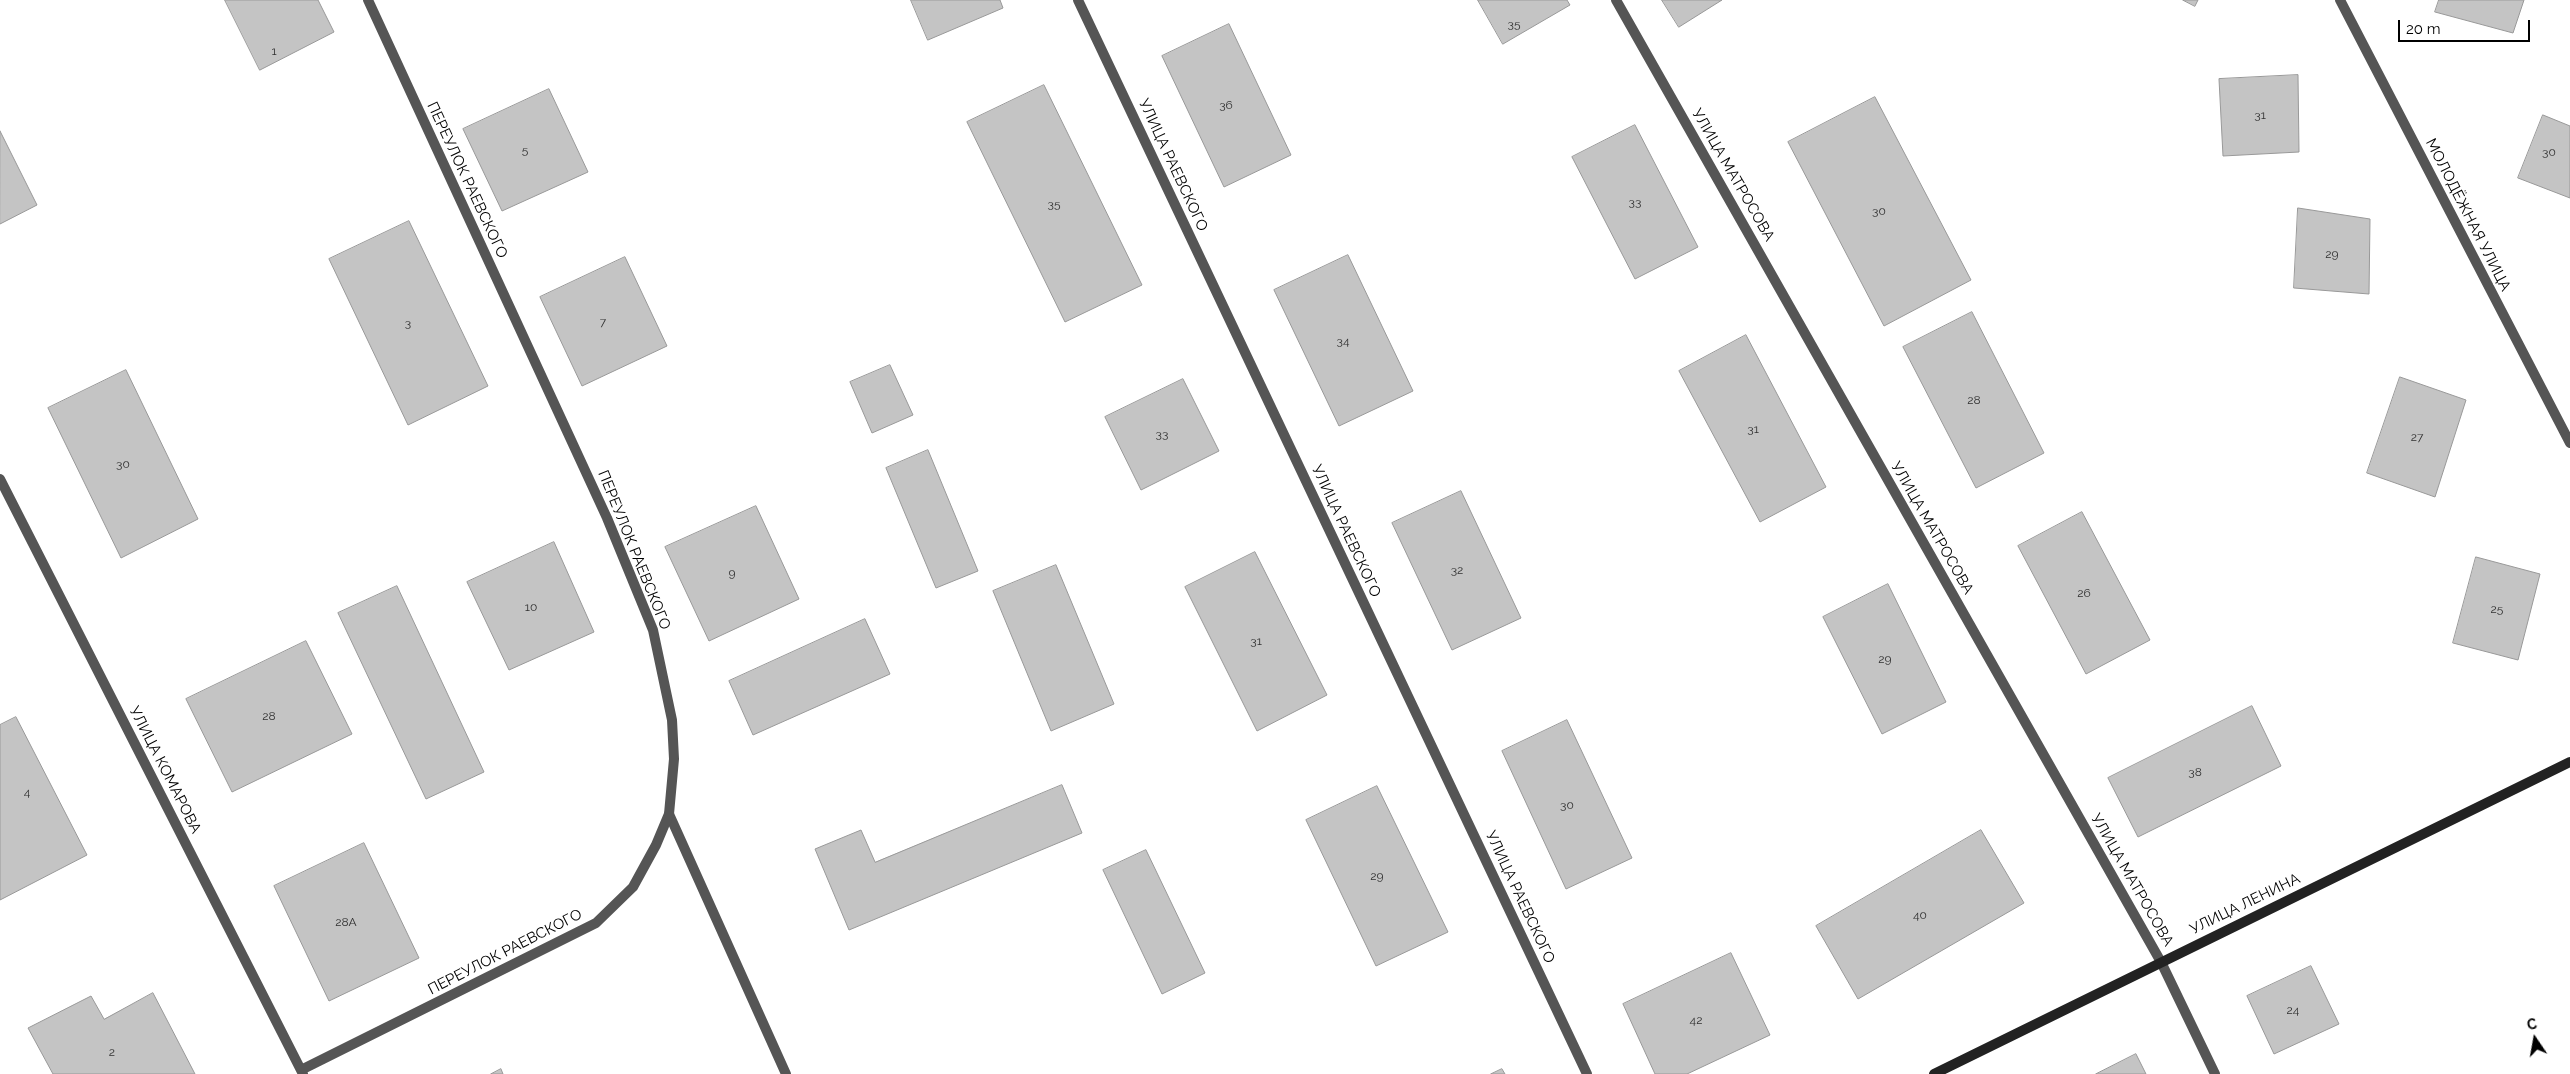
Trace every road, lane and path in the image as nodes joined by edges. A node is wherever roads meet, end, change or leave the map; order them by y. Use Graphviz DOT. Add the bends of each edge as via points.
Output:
graph roads {
  1 [pos="368,0"];
  2 [pos="1078,0"];
  3 [pos="1616,0"];
  4 [pos="2340,0"];
  5 [pos="2570,443"];
  6 [pos="0,479"];
  7 [pos="2570,762"];
  8 [pos="669,814"];
  9 [pos="2161,962"];
  10 [pos="302,1072"];
  11 [pos="786,1074"];
  12 [pos="1587,1074"];
  13 [pos="1934,1074"];
  14 [pos="2215,1074"];
  1 -- 8 [label="street, ПЕРЕУЛОК РАЕВСКОГО" via="608,518 653,630 672,720 674,759"];
  2 -- 12 [label="street, УЛИЦА РАЕВСКОГО"];
  3 -- 9 [label="street, УЛИЦА МАТРОСОВА"];
  4 -- 5 [label="street, МОЛОДЁЖНАЯ УЛИЦА"];
  6 -- 10 [label="street, УЛИЦА КОМАРОВА"];
  7 -- 9 [label="main road, УЛИЦА ЛЕНИНА"];
  8 -- 10 [label="street, ПЕРЕУЛОК РАЕВСКОГО" via="633,886 596,923"];
  8 -- 11 [label="street"];
  9 -- 13 [label="main road, УЛИЦА ЛЕНИНА"];
  9 -- 14 [label="street, УЛИЦА МАТРОСОВА"];
}
